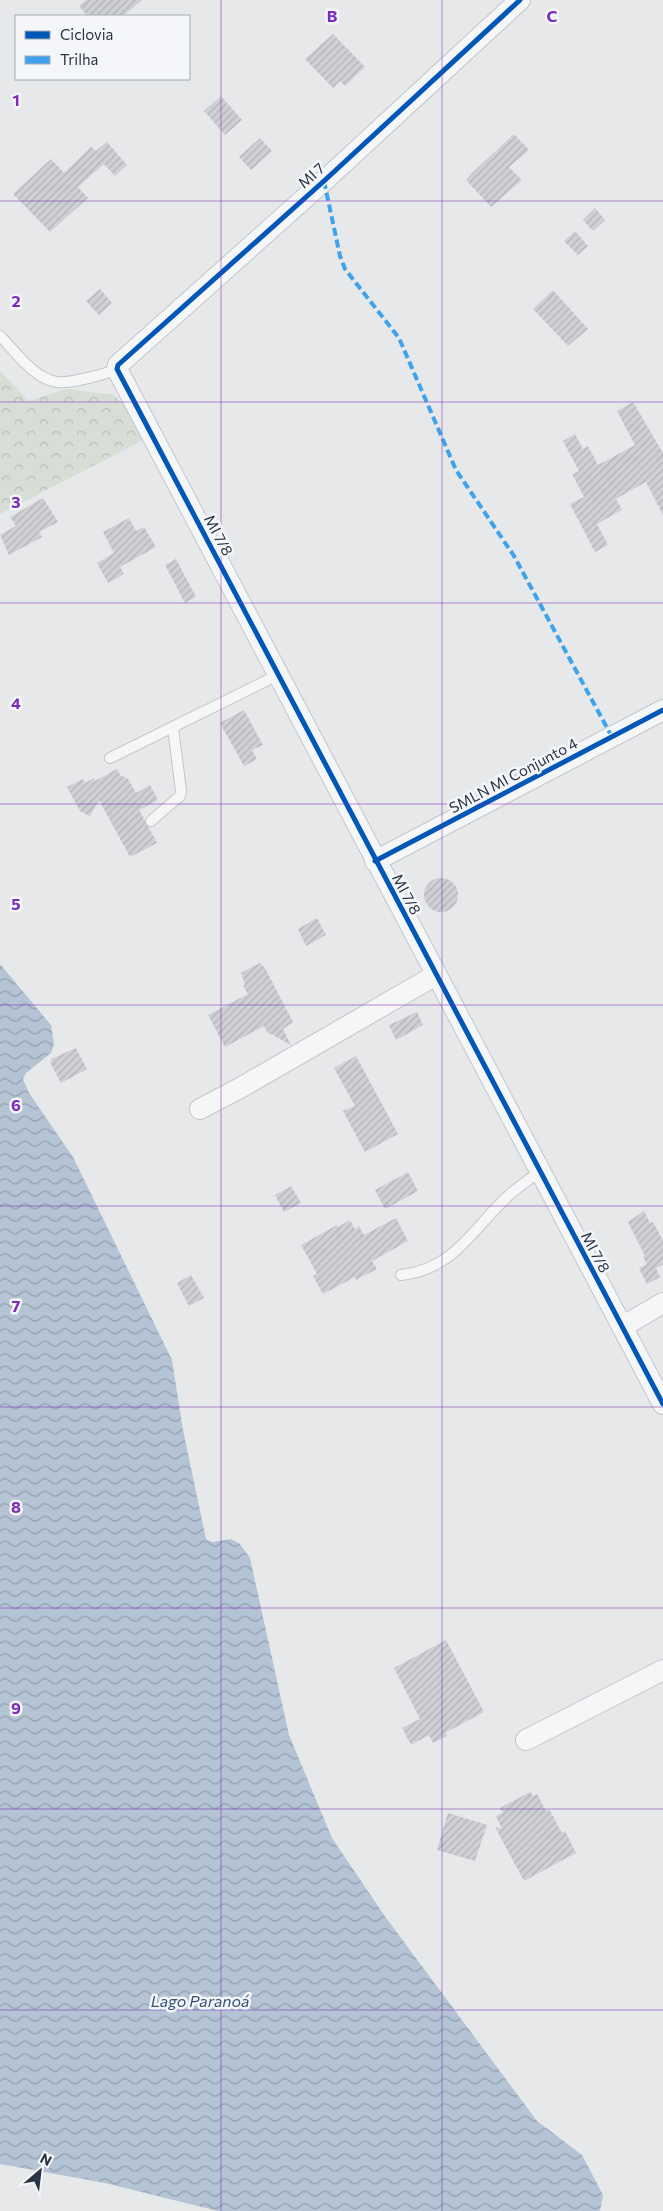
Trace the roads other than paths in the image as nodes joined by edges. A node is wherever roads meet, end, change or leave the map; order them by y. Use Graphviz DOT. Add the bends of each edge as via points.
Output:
graph roads {
  1 [pos="520,0"];
  2 [pos="0,336"];
  3 [pos="118,369"];
  4 [pos="278,675"];
  5 [pos="663,710"];
  6 [pos="172,728"];
  7 [pos="110,758"];
  8 [pos="151,821"];
  9 [pos="375,861"];
  10 [pos="436,975"];
  11 [pos="200,1109"];
  12 [pos="540,1172"];
  13 [pos="401,1275"];
  14 [pos="663,1303"];
  15 [pos="622,1326"];
  16 [pos="663,1404"];
  17 [pos="663,1670"];
  18 [pos="526,1740"];
  1 -- 3 [label="street, MI 7"];
  2 -- 3 [label="lane" via="38,374 51,381 62,382"];
  3 -- 4 [label="street, MI 7/8"];
  4 -- 6 [label="lane"];
  4 -- 9 [label="street, MI 7/8"];
  5 -- 9 [label="street, SMLN MI Conjunto 4"];
  6 -- 7 [label="lane"];
  6 -- 8 [label="lane" via="181,791 178,800"];
  9 -- 10 [label="street, MI 7/8"];
  10 -- 11 [label="street"];
  10 -- 12 [label="street, MI 7/8"];
  12 -- 13 [label="lane" via="507,1197 456,1252 418,1273"];
  12 -- 15 [label="street, MI 7/8"];
  14 -- 15 [label="street"];
  15 -- 16 [label="street, MI 7/8"];
  17 -- 18 [label="street"];
}
